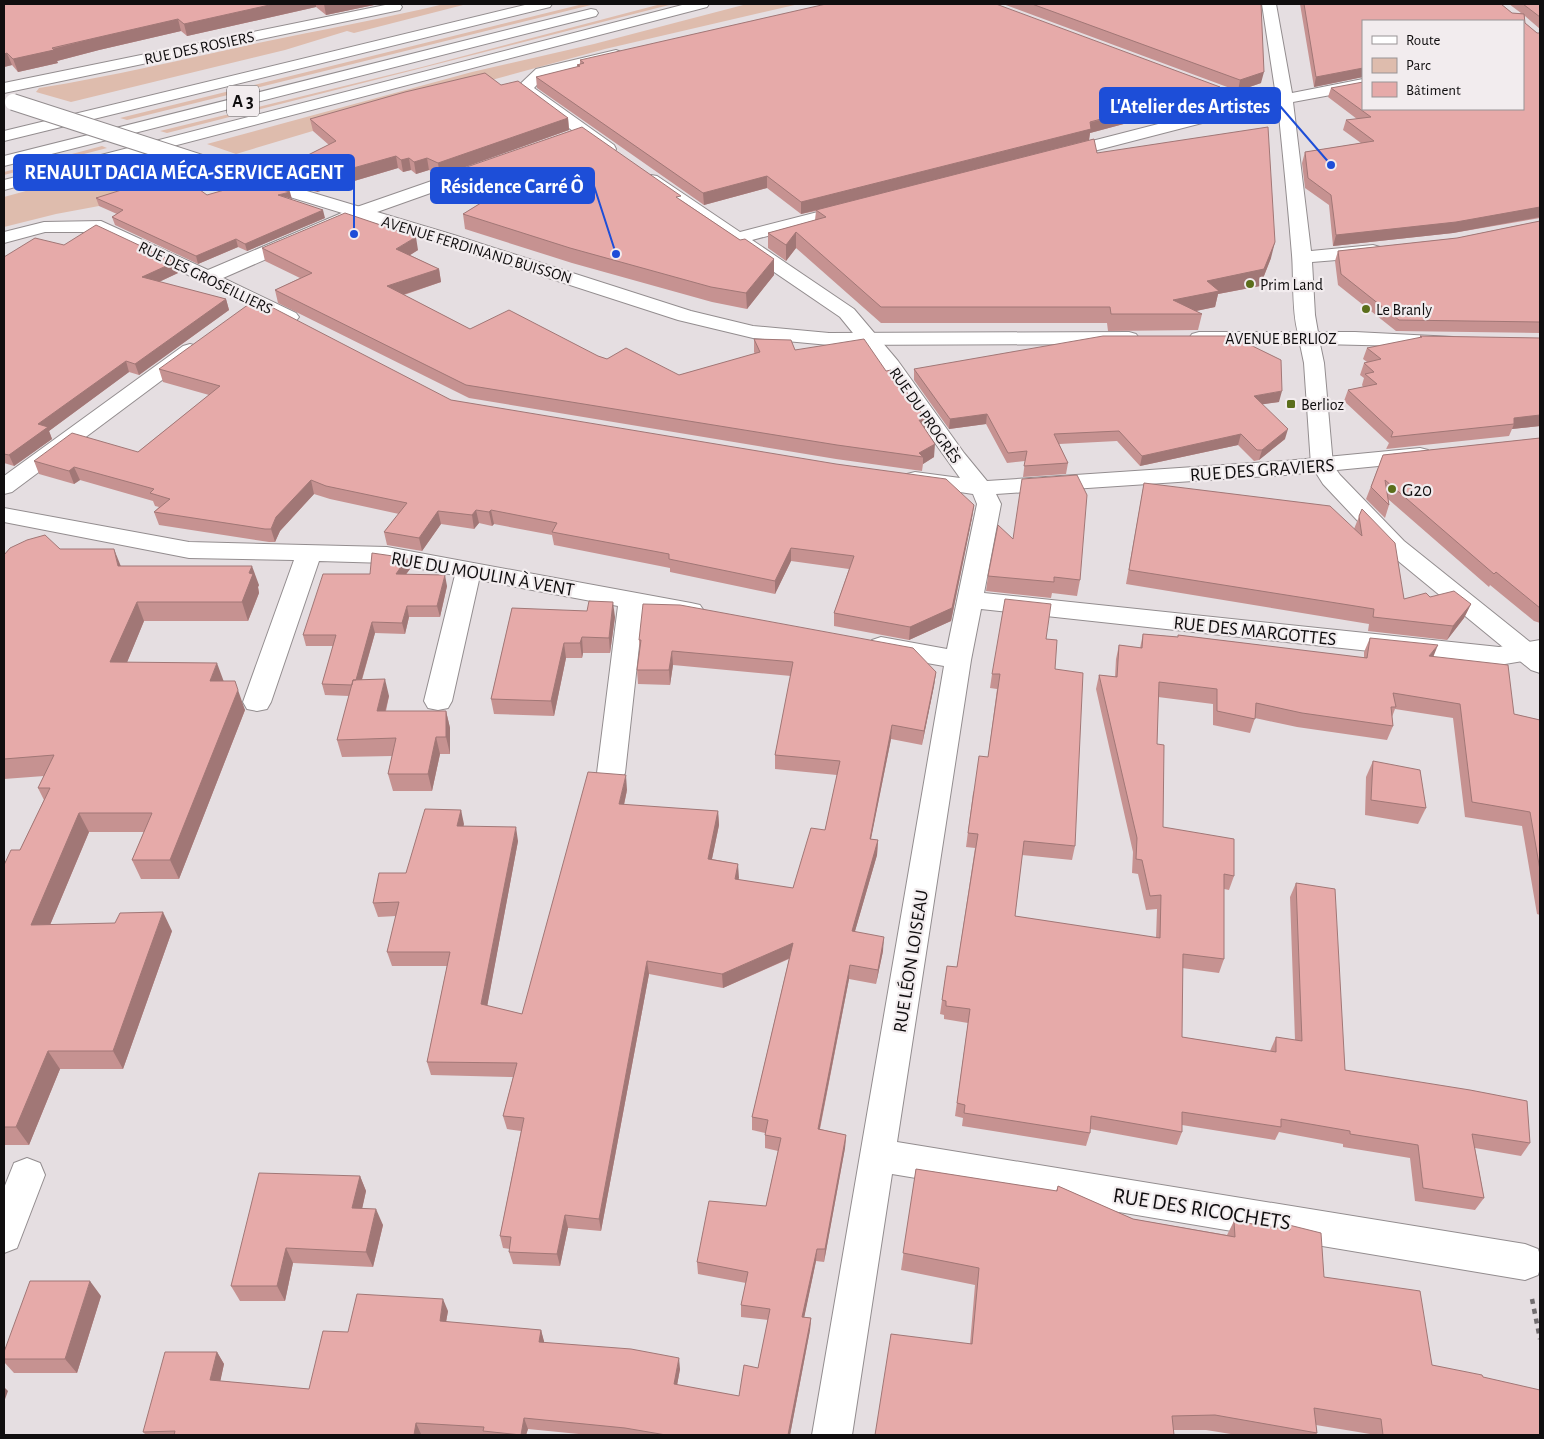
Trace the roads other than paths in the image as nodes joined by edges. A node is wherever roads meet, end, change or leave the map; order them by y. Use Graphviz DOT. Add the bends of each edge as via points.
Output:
graph roads {
  1 [pos="496,4"];
  2 [pos="545,4"];
  3 [pos="700,4"];
  4 [pos="393,5"];
  5 [pos="1272,6"];
  6 [pos="608,9"];
  7 [pos="469,23"];
  8 [pos="628,52"];
  9 [pos="1362,84"];
  10 [pos="1230,96"];
  11 [pos="7,97"];
  12 [pos="1285,100"];
  13 [pos="1254,106"];
  14 [pos="584,133"];
  15 [pos="4,136"];
  16 [pos="562,141"];
  17 [pos="1043,159"];
  18 [pos="508,160"];
  19 [pos="622,160"];
  20 [pos="4,161"];
  21 [pos="637,170"];
  22 [pos="4,185"];
  23 [pos="869,204"];
  24 [pos="357,213"];
  25 [pos="4,238"];
  26 [pos="738,238"];
  27 [pos="1386,249"];
  28 [pos="1302,257"];
  29 [pos="208,277"];
  30 [pos="311,328"];
  31 [pos="210,336"];
  32 [pos="872,338"];
  33 [pos="1152,338"];
  34 [pos="1182,338"];
  35 [pos="1309,338"];
  36 [pos="1462,341"];
  37 [pos="1444,452"];
  38 [pos="1322,465"];
  39 [pos="894,476"];
  40 [pos="4,487"];
  41 [pos="983,488"];
  42 [pos="4,515"];
  43 [pos="309,553"];
  44 [pos="469,570"];
  45 [pos="631,600"];
  46 [pos="969,600"];
  47 [pos="718,616"];
  48 [pos="863,642"];
  49 [pos="1535,654"];
  50 [pos="958,660"];
  51 [pos="438,701"];
  52 [pos="257,702"];
  53 [pos="611,772"];
  54 [pos="878,1155"];
  55 [pos="27,1175"];
  56 [pos="4,1234"];
  57 [pos="1525,1262"];
  58 [pos="832,1435"];
  1 -- 7 [label="main road" via="488,6"];
  2 -- 7 [label="main road, A 3"];
  3 -- 22 [label="main road"];
  4 -- 11 [label="main road, RUE DES ROSIERS"];
  5 -- 12 [label="main road"];
  6 -- 20 [label="main road, A 3"];
  7 -- 15 [label="main road, A 3"];
  8 -- 14 [label="main road" via="541,72 524,88"];
  9 -- 12 [label="main road"];
  10 -- 13 [label="main road"];
  11 -- 24 [label="main road, AVENUE FERDINAND BUISSON, bridge"];
  12 -- 13 [label="main road"];
  12 -- 28 [label="main road"];
  13 -- 17 [label="main road"];
  14 -- 16 [label="main road"];
  14 -- 19 [label="main road"];
  18 -- 24 [label="main road"];
  21 -- 26 [label="main road, RUE DU PROGRÈS"];
  23 -- 26 [label="main road"];
  24 -- 29 [label="main road"];
  24 -- 32 [label="main road, AVENUE FERDINAND BUISSON" via="720,325 776,335"];
  25 -- 29 [label="main road, RUE DES GROSEILLIERS" via="44,227 100,226"];
  26 -- 32 [label="main road, RUE DU PROGRÈS" via="847,313"];
  27 -- 28 [label="main road"];
  28 -- 35 [label="main road"];
  29 -- 30 [label="main road, RUE DES GROSEILLIERS" via="249,307"];
  31 -- 40 [label="main road"];
  32 -- 33 [label="main road"];
  32 -- 41 [label="main road, RUE DU PROGRÈS" via="961,465"];
  34 -- 35 [label="main road, AVENUE BERLIOZ"];
  35 -- 36 [label="main road, AVENUE BERLIOZ"];
  35 -- 38 [label="main road"];
  37 -- 38 [label="main road, RUE DES GRAVIERS"];
  38 -- 41 [label="main road, RUE DES GRAVIERS"];
  38 -- 49 [label="main road" via="1332,480 1395,546"];
  39 -- 41 [label="main road"];
  41 -- 46 [label="main road, RUE LÉON LOISEAU" via="990,504"];
  42 -- 43 [label="main road, RUE DU MOULIN À VENT" via="188,550"];
  43 -- 44 [label="main road, RUE DU MOULIN À VENT" via="387,555"];
  43 -- 52 [label="main road"];
  44 -- 45 [label="main road, RUE DU MOULIN À VENT"];
  44 -- 51 [label="main road"];
  45 -- 47 [label="main road, RUE DU MOULIN À VENT"];
  45 -- 53 [label="main road"];
  46 -- 49 [label="main road, RUE DES MARGOTTES" via="1499,656"];
  46 -- 50 [label="main road, RUE LÉON LOISEAU"];
  48 -- 50 [label="main road"];
  50 -- 54 [label="main road, RUE LÉON LOISEAU"];
  54 -- 57 [label="main road, RUE DES RICOCHETS"];
  54 -- 58 [label="main road, RUE LÉON LOISEAU"];
  55 -- 56 [label="main road"];
}
